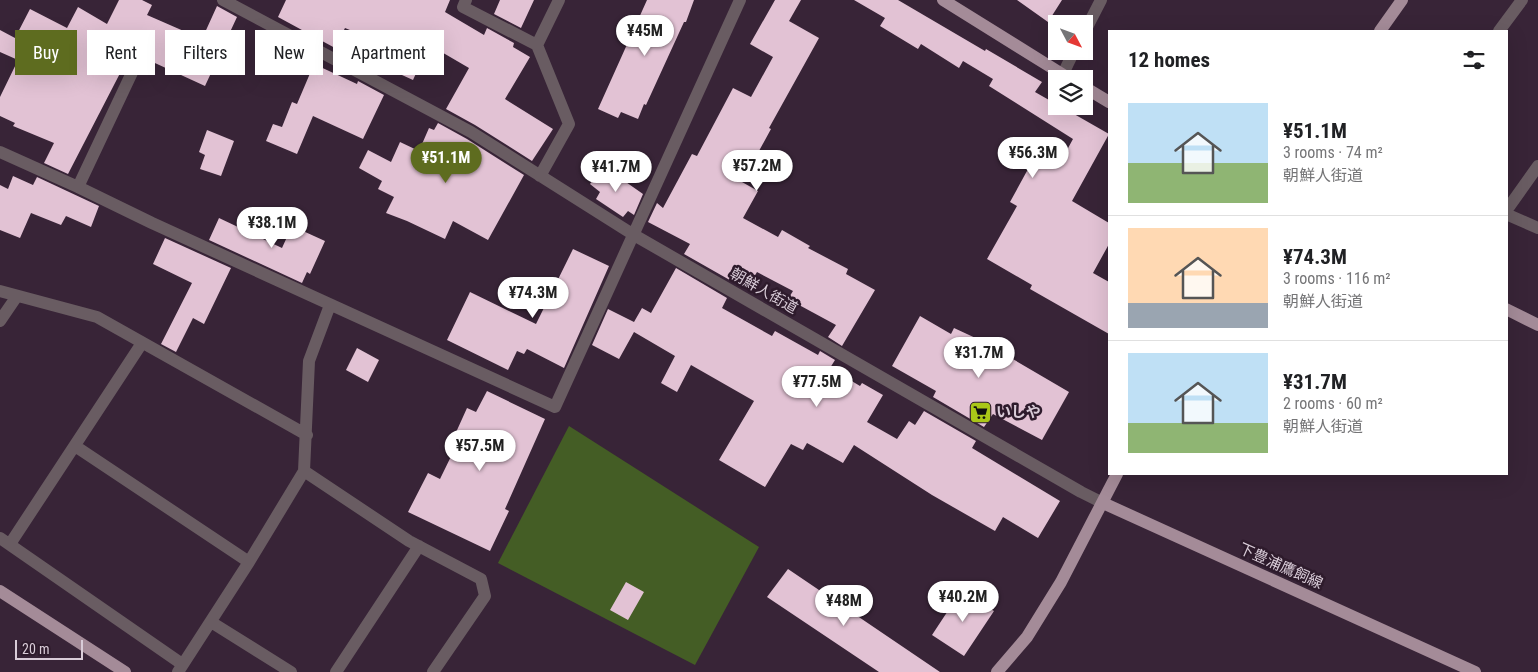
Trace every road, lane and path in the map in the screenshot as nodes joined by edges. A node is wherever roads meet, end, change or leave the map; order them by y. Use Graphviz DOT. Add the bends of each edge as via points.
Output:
graph roads {
  1 [pos="223,0"];
  2 [pos="466,0"];
  3 [pos="559,0"];
  4 [pos="740,0"];
  5 [pos="942,0"];
  6 [pos="1101,0"];
  7 [pos="1402,0"];
  8 [pos="1522,0"];
  9 [pos="1093,16"];
  10 [pos="1381,30"];
  11 [pos="1500,30"];
  12 [pos="537,45"];
  13 [pos="1056,70"];
  14 [pos="131,75"];
  15 [pos="1093,92"];
  16 [pos="1108,101"];
  17 [pos="0,152"];
  18 [pos="1538,166"];
  19 [pos="540,176"];
  20 [pos="78,187"];
  21 [pos="1508,209"];
  22 [pos="1508,213"];
  23 [pos="1538,228"];
  24 [pos="634,235"];
  25 [pos="0,291"];
  26 [pos="17,296"];
  27 [pos="330,304"];
  28 [pos="1508,311"];
  29 [pos="0,322"];
  30 [pos="1538,325"];
  31 [pos="142,343"];
  32 [pos="307,435"];
  33 [pos="75,446"];
  34 [pos="304,471"];
  35 [pos="1117,475"];
  36 [pos="1103,503"];
  37 [pos="5,541"];
  38 [pos="419,546"];
  39 [pos="249,562"];
  40 [pos="0,591"];
  41 [pos="211,622"];
  42 [pos="180,668"];
  43 [pos="125,672"];
  44 [pos="291,672"];
  45 [pos="336,672"];
  46 [pos="433,672"];
  47 [pos="997,672"];
  48 [pos="1475,672"];
  1 -- 19 [label="street, 朝鮮人街道" via="471,132"];
  2 -- 12 [label="street" via="463,7"];
  3 -- 12 [label="street"];
  4 -- 24 [label="street"];
  5 -- 13 [label="main road"];
  6 -- 9 [label="street"];
  7 -- 10 [label="main road"];
  8 -- 11 [label="street"];
  12 -- 19 [label="street" via="569,124"];
  14 -- 20 [label="street"];
  15 -- 16 [label="main road"];
  17 -- 20 [label="street"];
  18 -- 21 [label="street"];
  19 -- 24 [label="street, 朝鮮人街道"];
  20 -- 27 [label="street"];
  22 -- 23 [label="street"];
  24 -- 27 [label="street" via="555,407"];
  24 -- 36 [label="street, 朝鮮人街道"];
  25 -- 26 [label="street"];
  26 -- 29 [label="street"];
  26 -- 31 [label="street" via="97,317"];
  27 -- 32 [label="street" via="309,361"];
  28 -- 30 [label="main road"];
  31 -- 32 [label="street"];
  31 -- 33 [label="street"];
  32 -- 34 [label="street"];
  33 -- 37 [label="street"];
  33 -- 39 [label="street"];
  34 -- 38 [label="street"];
  34 -- 39 [label="street"];
  35 -- 36 [label="main road"];
  36 -- 47 [label="main road" via="1027,637"];
  36 -- 48 [label="main road, 下豊浦鷹飼線"];
  37 -- 42 [label="street"];
  38 -- 45 [label="street"];
  38 -- 46 [label="street" via="481,579 485,596"];
  39 -- 41 [label="street"];
  40 -- 43 [label="main road"];
  41 -- 42 [label="street"];
  41 -- 44 [label="street"];
}
